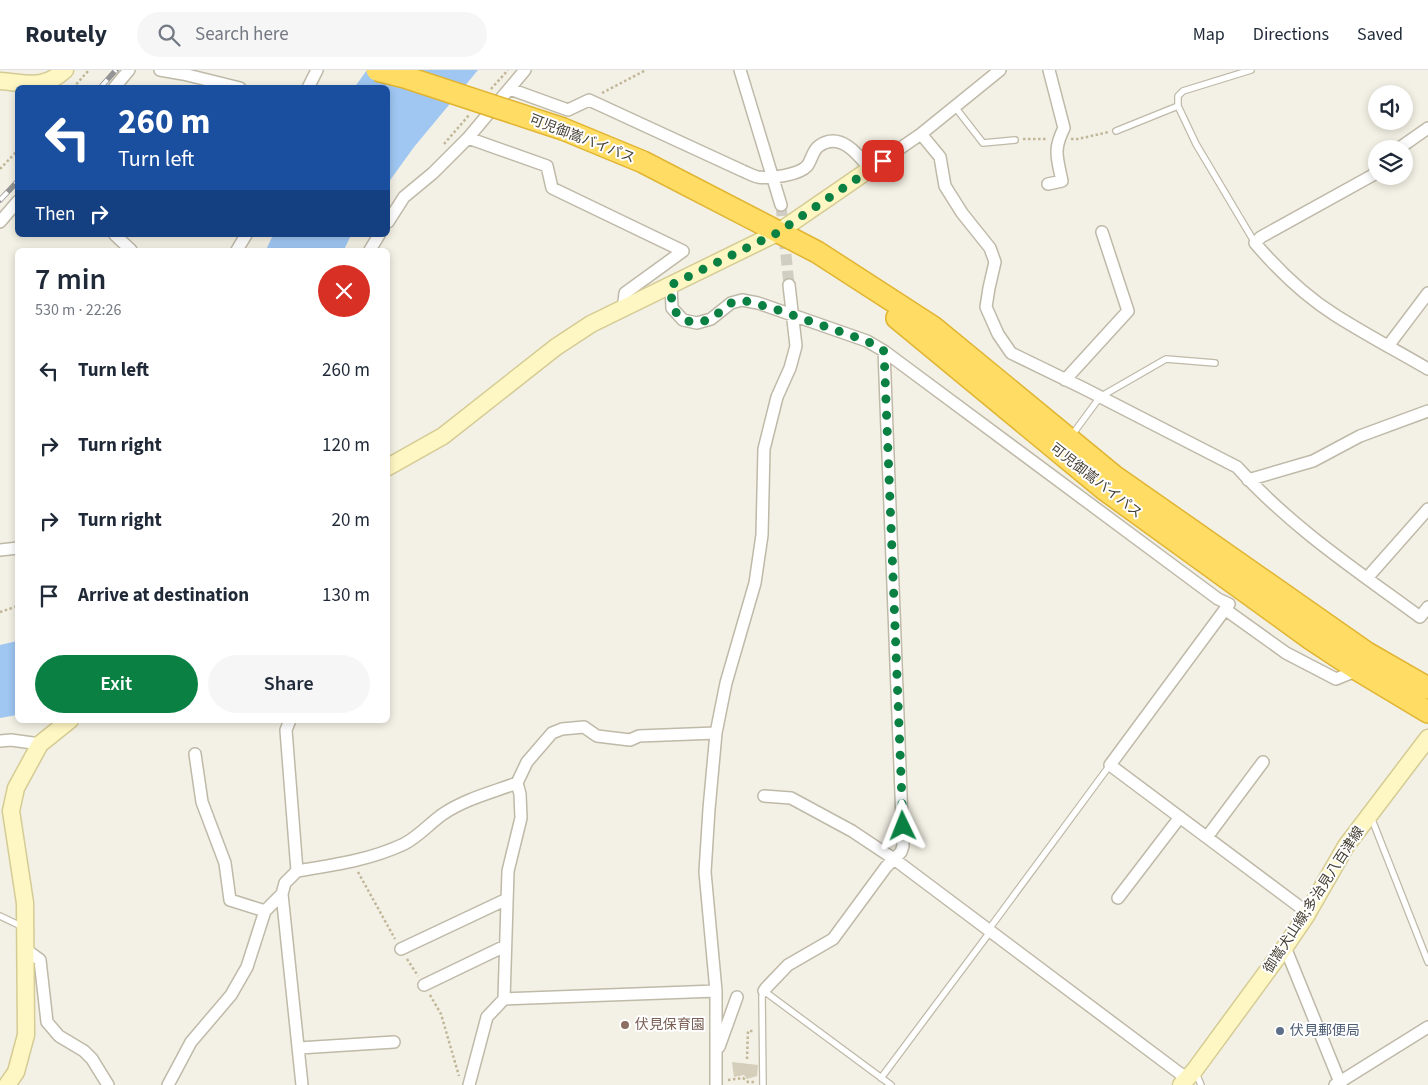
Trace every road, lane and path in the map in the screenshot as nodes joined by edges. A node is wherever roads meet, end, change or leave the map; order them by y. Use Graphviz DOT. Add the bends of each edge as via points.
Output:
graph roads {
  1 [pos="66,70"];
  2 [pos="88,70"];
  3 [pos="130,70"];
  4 [pos="160,70"];
  5 [pos="317,70"];
  6 [pos="377,70"];
  7 [pos="508,70"];
  8 [pos="525,70"];
  9 [pos="646,70"];
  10 [pos="740,70"];
  11 [pos="1000,70"];
  12 [pos="1049,70"];
  13 [pos="1251,70"];
  14 [pos="185,72"];
  15 [pos="0,81"];
  16 [pos="76,85"];
  17 [pos="117,85"];
  18 [pos="230,85"];
  19 [pos="310,85"];
  20 [pos="510,89"];
  21 [pos="489,92"];
  22 [pos="589,100"];
  23 [pos="1178,106"];
  24 [pos="955,107"];
  25 [pos="470,114"];
  26 [pos="1428,128"];
  27 [pos="1116,131"];
  28 [pos="921,134"];
  29 [pos="468,138"];
  30 [pos="1015,140"];
  31 [pos="1411,140"];
  32 [pos="438,150"];
  33 [pos="15,153"];
  34 [pos="0,169"];
  35 [pos="870,169"];
  36 [pos="772,178"];
  37 [pos="1368,178"];
  38 [pos="1048,184"];
  39 [pos="15,204"];
  40 [pos="780,205"];
  41 [pos="390,219"];
  42 [pos="0,222"];
  43 [pos="1102,232"];
  44 [pos="777,233"];
  45 [pos="117,237"];
  46 [pos="245,237"];
  47 [pos="378,237"];
  48 [pos="1255,243"];
  49 [pos="129,248"];
  50 [pos="238,248"];
  51 [pos="371,248"];
  52 [pos="671,285"];
  53 [pos="789,285"];
  54 [pos="1428,293"];
  55 [pos="626,306"];
  56 [pos="793,314"];
  57 [pos="1388,346"];
  58 [pos="884,351"];
  59 [pos="1215,363"];
  60 [pos="1428,369"];
  61 [pos="1065,380"];
  62 [pos="1100,397"];
  63 [pos="1428,411"];
  64 [pos="1070,439"];
  65 [pos="390,466"];
  66 [pos="1248,480"];
  67 [pos="1428,510"];
  68 [pos="15,548"];
  69 [pos="0,550"];
  70 [pos="1367,578"];
  71 [pos="15,607"];
  72 [pos="1428,607"];
  73 [pos="1226,610"];
  74 [pos="0,612"];
  75 [pos="1424,620"];
  76 [pos="1358,670"];
  77 [pos="1428,688"];
  78 [pos="1428,712"];
  79 [pos="66,723"];
  80 [pos="289,723"];
  81 [pos="716,733"];
  82 [pos="1428,738"];
  83 [pos="0,741"];
  84 [pos="40,744"];
  85 [pos="195,754"];
  86 [pos="1263,762"];
  87 [pos="1110,765"];
  88 [pos="517,783"];
  89 [pos="764,796"];
  90 [pos="1370,815"];
  91 [pos="1180,817"];
  92 [pos="1207,837"];
  93 [pos="894,858"];
  94 [pos="353,862"];
  95 [pos="297,871"];
  96 [pos="282,894"];
  97 [pos="1118,898"];
  98 [pos="507,899"];
  99 [pos="265,911"];
  100 [pos="1308,913"];
  101 [pos="0,916"];
  102 [pos="25,928"];
  103 [pos="990,932"];
  104 [pos="505,946"];
  105 [pos="1285,947"];
  106 [pos="25,949"];
  107 [pos="401,949"];
  108 [pos="1428,962"];
  109 [pos="424,985"];
  110 [pos="716,991"];
  111 [pos="764,991"];
  112 [pos="737,997"];
  113 [pos="504,998"];
  114 [pos="1428,1027"];
  115 [pos="763,1031"];
  116 [pos="394,1042"];
  117 [pos="299,1048"];
  118 [pos="716,1055"];
  119 [pos="746,1059"];
  120 [pos="459,1076"];
  121 [pos="881,1078"];
  122 [pos="1190,1080"];
  123 [pos="716,1083"];
  124 [pos="763,1083"];
  125 [pos="1338,1084"];
  126 [pos="7,1085"];
  127 [pos="108,1085"];
  128 [pos="168,1085"];
  129 [pos="302,1085"];
  130 [pos="469,1085"];
  131 [pos="891,1085"];
  1 -- 15 [label="street" via="42,84"];
  2 -- 16 [label="path"];
  3 -- 17 [label="street"];
  4 -- 14 [label="street"];
  5 -- 19 [label="street"];
  6 -- 44 [label="highway, 可児御嵩バイパス, bridge" via="563,129 643,162"];
  7 -- 21 [label="path"];
  8 -- 20 [label="street"];
  9 -- 22 [label="path"];
  10 -- 36 [label="street"];
  11 -- 24 [label="street"];
  12 -- 38 [label="street" via="1064,128 1056,150 1062,181"];
  13 -- 23 [label="lane" via="1184,91 1178,96"];
  14 -- 18 [label="street"];
  20 -- 22 [label="street" via="568,110"];
  20 -- 29 [label="street"];
  22 -- 36 [label="street" via="744,171"];
  23 -- 27 [label="lane"];
  23 -- 48 [label="lane" via="1196,144"];
  24 -- 28 [label="street"];
  24 -- 30 [label="lane" via="983,143"];
  25 -- 32 [label="path"];
  26 -- 31 [label="street"];
  28 -- 35 [label="street"];
  28 -- 61 [label="street" via="940,157 945,186 990,248 995,262 986,307 998,334 1011,354"];
  29 -- 41 [label="street" via="404,197"];
  29 -- 55 [label="street" via="547,166 552,188 683,251 625,292"];
  33 -- 34 [label="path"];
  35 -- 36 [label="street" via="857,152 844,143 832,141 819,146 807,166 798,172"];
  35 -- 44 [label="street"];
  36 -- 40 [label="street"];
  37 -- 48 [label="street"];
  39 -- 42 [label="street"];
  43 -- 61 [label="street" via="1128,311"];
  44 -- 52 [label="street"];
  44 -- 64 [label="highway, 可児御嵩バイパス" via="817,252 933,327"];
  44 -- 76 [label="highway, 可児御嵩バイパス" via="811,261 906,325 1104,489"];
  45 -- 49 [label="street"];
  46 -- 50 [label="street"];
  47 -- 51 [label="street"];
  48 -- 57 [label="street" via="1307,294"];
  52 -- 55 [label="street"];
  52 -- 56 [label="street" via="672,308 683,320 697,323 711,319 731,303 742,300"];
  53 -- 56 [label="street"];
  54 -- 57 [label="street"];
  55 -- 65 [label="street" via="556,347 443,436"];
  56 -- 58 [label="street" via="867,341"];
  56 -- 81 [label="street" via="796,346 777,397 764,448 762,535 755,583 726,682"];
  57 -- 60 [label="street"];
  58 -- 73 [label="street" via="1229,604"];
  58 -- 93 [label="street" via="903,846"];
  59 -- 62 [label="lane" via="1166,358"];
  61 -- 62 [label="street"];
  62 -- 64 [label="lane"];
  62 -- 66 [label="street" via="1237,467"];
  63 -- 66 [label="street" via="1360,436 1313,461"];
  64 -- 77 [label="highway, 可児御嵩バイパス" via="1114,476 1367,654"];
  66 -- 70 [label="street" via="1307,535"];
  67 -- 70 [label="street"];
  68 -- 69 [label="street"];
  70 -- 75 [label="street"];
  71 -- 74 [label="path"];
  72 -- 75 [label="street"];
  73 -- 76 [label="street" via="1286,653 1336,679"];
  73 -- 87 [label="street"];
  76 -- 78 [label="highway, 可児御嵩バイパス"];
  79 -- 84 [label="street"];
  80 -- 95 [label="street" via="286,730"];
  81 -- 88 [label="street" via="639,736 630,740 597,736 584,727 562,729 552,733 527,762"];
  81 -- 110 [label="street" via="705,872"];
  82 -- 90 [label="street, 御嵩犬山線;多治見八百津線"];
  83 -- 84 [label="street"];
  84 -- 102 [label="street" via="16,788 11,811 26,903"];
  85 -- 99 [label="street" via="202,802 225,863 230,900"];
  86 -- 92 [label="street"];
  87 -- 91 [label="street"];
  87 -- 103 [label="lane"];
  88 -- 94 [label="street" via="462,803 407,843"];
  88 -- 98 [label="street" via="521,818 508,871"];
  89 -- 93 [label="street" via="791,798"];
  90 -- 100 [label="street, 御嵩犬山線;多治見八百津線" via="1346,846"];
  90 -- 108 [label="lane"];
  91 -- 92 [label="street"];
  91 -- 97 [label="street"];
  92 -- 100 [label="street"];
  93 -- 103 [label="street"];
  93 -- 111 [label="street" via="833,939 788,965"];
  94 -- 95 [label="street"];
  94 -- 107 [label="path"];
  95 -- 96 [label="street" via="285,883"];
  96 -- 99 [label="street"];
  96 -- 117 [label="street"];
  98 -- 104 [label="street"];
  98 -- 107 [label="street"];
  99 -- 128 [label="street" via="247,967 231,995 191,1042"];
  100 -- 105 [label="street, 御嵩犬山線;多治見八百津線"];
  101 -- 102 [label="lane"];
  102 -- 106 [label="street"];
  103 -- 121 [label="lane"];
  103 -- 122 [label="street"];
  104 -- 109 [label="street"];
  104 -- 113 [label="street"];
  105 -- 122 [label="street, 御嵩犬山線;多治見八百津線"];
  105 -- 125 [label="street"];
  106 -- 126 [label="street" via="26,1035 16,1072"];
  106 -- 127 [label="street" via="40,960 46,1022 59,1036 92,1059"];
  107 -- 109 [label="path"];
  109 -- 120 [label="path" via="441,1014"];
  110 -- 113 [label="street"];
  110 -- 118 [label="street"];
  111 -- 115 [label="lane"];
  111 -- 121 [label="lane"];
  112 -- 118 [label="street"];
  113 -- 130 [label="street" via="487,1017"];
  114 -- 125 [label="street"];
  115 -- 119 [label="path" via="748,1031"];
  115 -- 124 [label="lane"];
  116 -- 117 [label="street"];
  117 -- 129 [label="street"];
  118 -- 123 [label="street"];
  121 -- 131 [label="lane"];
  123 -- 124 [label="path" via="743,1078 748,1082"];
}
